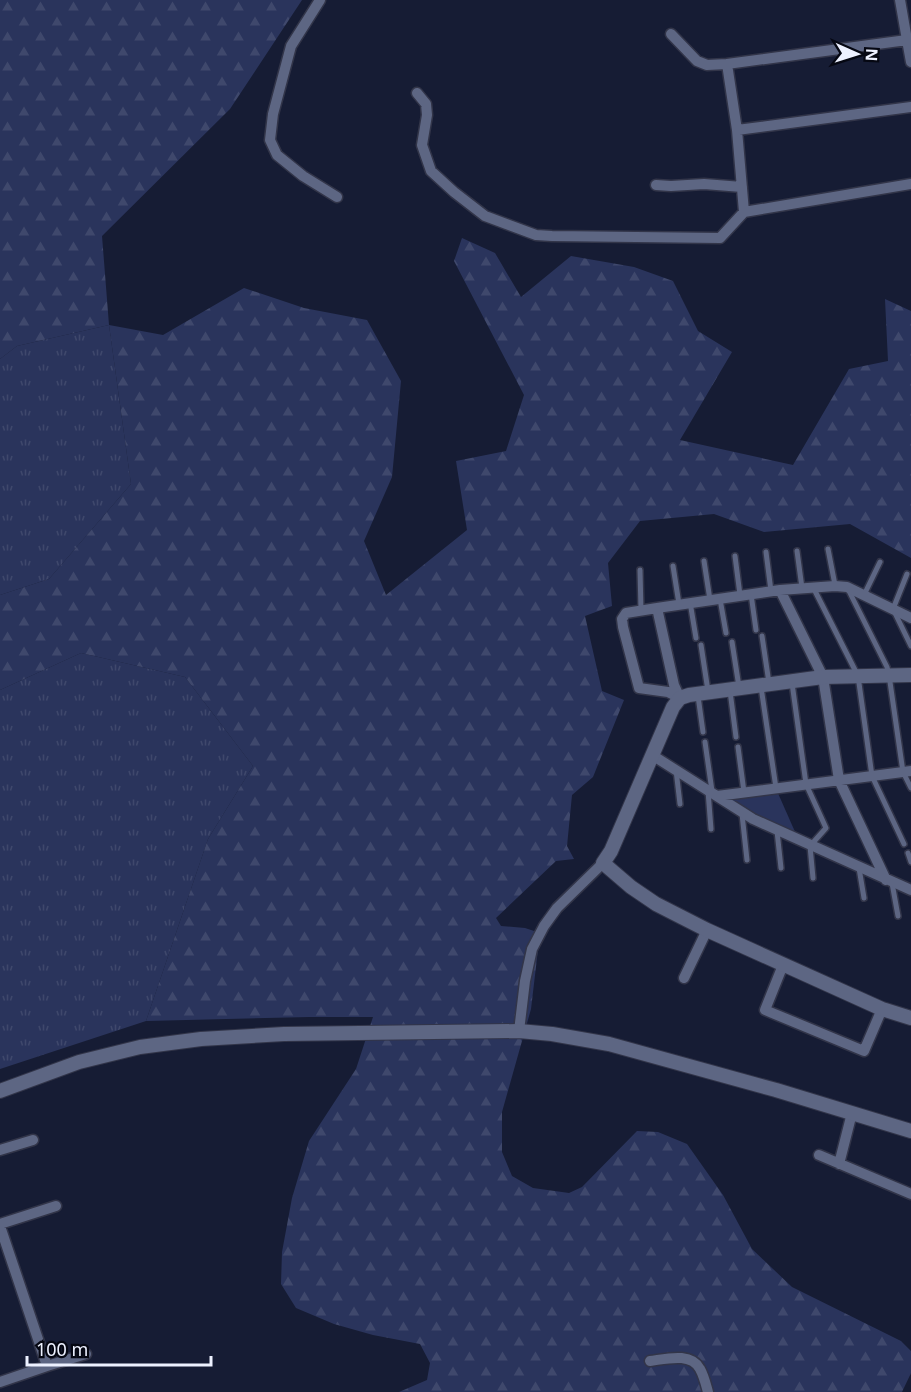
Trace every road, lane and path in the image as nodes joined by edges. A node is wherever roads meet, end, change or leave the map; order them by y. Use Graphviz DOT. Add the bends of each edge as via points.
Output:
graph roads {
  1 [pos="320,0"];
  2 [pos="900,0"];
  3 [pos="671,34"];
  4 [pos="907,40"];
  5 [pos="911,62"];
  6 [pos="727,64"];
  7 [pos="417,93"];
  8 [pos="911,107"];
  9 [pos="737,130"];
  10 [pos="911,184"];
  11 [pos="656,185"];
  12 [pos="742,187"];
  13 [pos="337,197"];
  14 [pos="744,212"];
  15 [pos="828,549"];
  16 [pos="797,551"];
  17 [pos="766,552"];
  18 [pos="735,556"];
  19 [pos="704,561"];
  20 [pos="880,562"];
  21 [pos="673,566"];
  22 [pos="640,570"];
  23 [pos="907,574"];
  24 [pos="835,586"];
  25 [pos="847,587"];
  26 [pos="808,588"];
  27 [pos="776,591"];
  28 [pos="745,595"];
  29 [pos="864,595"];
  30 [pos="715,599"];
  31 [pos="684,603"];
  32 [pos="657,608"];
  33 [pos="893,609"];
  34 [pos="641,610"];
  35 [pos="911,618"];
  36 [pos="756,630"];
  37 [pos="726,633"];
  38 [pos="762,636"];
  39 [pos="696,638"];
  40 [pos="732,642"];
  41 [pos="701,645"];
  42 [pos="911,645"];
  43 [pos="890,675"];
  44 [pos="911,675"];
  45 [pos="858,676"];
  46 [pos="823,677"];
  47 [pos="792,681"];
  48 [pos="765,685"];
  49 [pos="735,689"];
  50 [pos="703,693"];
  51 [pos="680,698"];
  52 [pos="703,732"];
  53 [pos="736,737"];
  54 [pos="705,742"];
  55 [pos="738,747"];
  56 [pos="652,755"];
  57 [pos="676,770"];
  58 [pos="907,772"];
  59 [pos="872,776"];
  60 [pos="839,780"];
  61 [pos="806,784"];
  62 [pos="776,788"];
  63 [pos="911,788"];
  64 [pos="744,792"];
  65 [pos="712,793"];
  66 [pos="680,804"];
  67 [pos="742,812"];
  68 [pos="711,829"];
  69 [pos="777,830"];
  70 [pos="903,844"];
  71 [pos="810,846"];
  72 [pos="908,853"];
  73 [pos="747,860"];
  74 [pos="911,862"];
  75 [pos="603,863"];
  76 [pos="781,868"];
  77 [pos="858,868"];
  78 [pos="813,878"];
  79 [pos="889,881"];
  80 [pos="911,890"];
  81 [pos="864,898"];
  82 [pos="898,916"];
  83 [pos="707,930"];
  84 [pos="783,965"];
  85 [pos="684,978"];
  86 [pos="882,1009"];
  87 [pos="911,1018"];
  88 [pos="519,1031"];
  89 [pos="0,1091"];
  90 [pos="852,1113"];
  91 [pos="911,1131"];
  92 [pos="33,1140"];
  93 [pos="0,1150"];
  94 [pos="819,1155"];
  95 [pos="839,1164"];
  96 [pos="911,1194"];
  97 [pos="56,1206"];
  98 [pos="0,1225"];
  99 [pos="86,1354"];
  100 [pos="650,1361"];
  101 [pos="47,1366"];
  102 [pos="0,1382"];
  103 [pos="708,1392"];
  1 -- 13 [label="street" via="291,46 270,140 277,155"];
  2 -- 4 [label="street"];
  3 -- 6 [label="street" via="697,60 707,65"];
  4 -- 5 [label="street"];
  4 -- 6 [label="street"];
  6 -- 9 [label="street"];
  7 -- 14 [label="street" via="426,104 422,146 432,171 485,216 536,235 720,238"];
  8 -- 9 [label="street"];
  9 -- 12 [label="street"];
  10 -- 14 [label="street"];
  11 -- 12 [label="street"];
  12 -- 14 [label="street"];
  15 -- 24 [label="lane"];
  16 -- 26 [label="lane"];
  17 -- 27 [label="lane"];
  18 -- 28 [label="lane"];
  19 -- 30 [label="lane"];
  20 -- 29 [label="lane"];
  21 -- 31 [label="lane"];
  22 -- 34 [label="lane"];
  23 -- 33 [label="lane"];
  24 -- 25 [label="street"];
  24 -- 26 [label="street"];
  25 -- 29 [label="street"];
  25 -- 43 [label="lane"];
  26 -- 27 [label="street"];
  26 -- 45 [label="lane"];
  27 -- 28 [label="street"];
  27 -- 46 [label="street"];
  28 -- 30 [label="street"];
  28 -- 36 [label="lane"];
  29 -- 33 [label="street"];
  30 -- 31 [label="street"];
  30 -- 37 [label="lane"];
  31 -- 32 [label="street"];
  31 -- 39 [label="lane"];
  32 -- 34 [label="street"];
  32 -- 51 [label="street"];
  33 -- 35 [label="street"];
  33 -- 42 [label="lane"];
  34 -- 51 [label="street" via="626,613 622,619 639,688"];
  38 -- 48 [label="lane"];
  40 -- 49 [label="lane"];
  41 -- 50 [label="lane"];
  43 -- 44 [label="street"];
  43 -- 45 [label="street"];
  43 -- 58 [label="lane"];
  45 -- 46 [label="street"];
  45 -- 59 [label="lane"];
  46 -- 47 [label="street"];
  46 -- 60 [label="street"];
  47 -- 48 [label="street"];
  47 -- 61 [label="lane"];
  48 -- 49 [label="street"];
  48 -- 62 [label="lane"];
  49 -- 50 [label="street"];
  49 -- 53 [label="lane"];
  50 -- 51 [label="street"];
  50 -- 52 [label="lane"];
  51 -- 56 [label="street"];
  54 -- 65 [label="lane"];
  55 -- 64 [label="lane"];
  56 -- 57 [label="street"];
  56 -- 75 [label="street"];
  57 -- 65 [label="street"];
  57 -- 66 [label="lane"];
  58 -- 59 [label="street"];
  58 -- 63 [label="lane"];
  59 -- 60 [label="street"];
  59 -- 70 [label="lane"];
  60 -- 61 [label="street"];
  60 -- 79 [label="street"];
  61 -- 62 [label="street"];
  61 -- 71 [label="lane" via="826,828"];
  62 -- 64 [label="street"];
  64 -- 65 [label="street"];
  65 -- 67 [label="street"];
  65 -- 68 [label="lane"];
  67 -- 69 [label="street"];
  67 -- 73 [label="lane"];
  69 -- 71 [label="street"];
  69 -- 76 [label="lane"];
  71 -- 77 [label="street"];
  71 -- 78 [label="lane"];
  72 -- 74 [label="lane"];
  75 -- 83 [label="street" via="631,888"];
  75 -- 88 [label="street" via="557,908 532,949"];
  77 -- 79 [label="street"];
  77 -- 81 [label="lane"];
  79 -- 80 [label="street"];
  79 -- 82 [label="lane"];
  83 -- 84 [label="street"];
  83 -- 85 [label="street"];
  84 -- 86 [label="street"];
  84 -- 86 [label="street" via="765,1010 864,1051"];
  86 -- 87 [label="street"];
  88 -- 89 [label="street" via="201,1039 140,1047 78,1062"];
  88 -- 90 [label="street" via="609,1044"];
  90 -- 91 [label="street"];
  90 -- 95 [label="street"];
  92 -- 93 [label="street"];
  94 -- 95 [label="street"];
  95 -- 96 [label="street"];
  97 -- 98 [label="street"];
  98 -- 101 [label="street"];
  99 -- 101 [label="street"];
  100 -- 103 [label="street" via="689,1359 699,1367"];
  101 -- 102 [label="street"];
}
